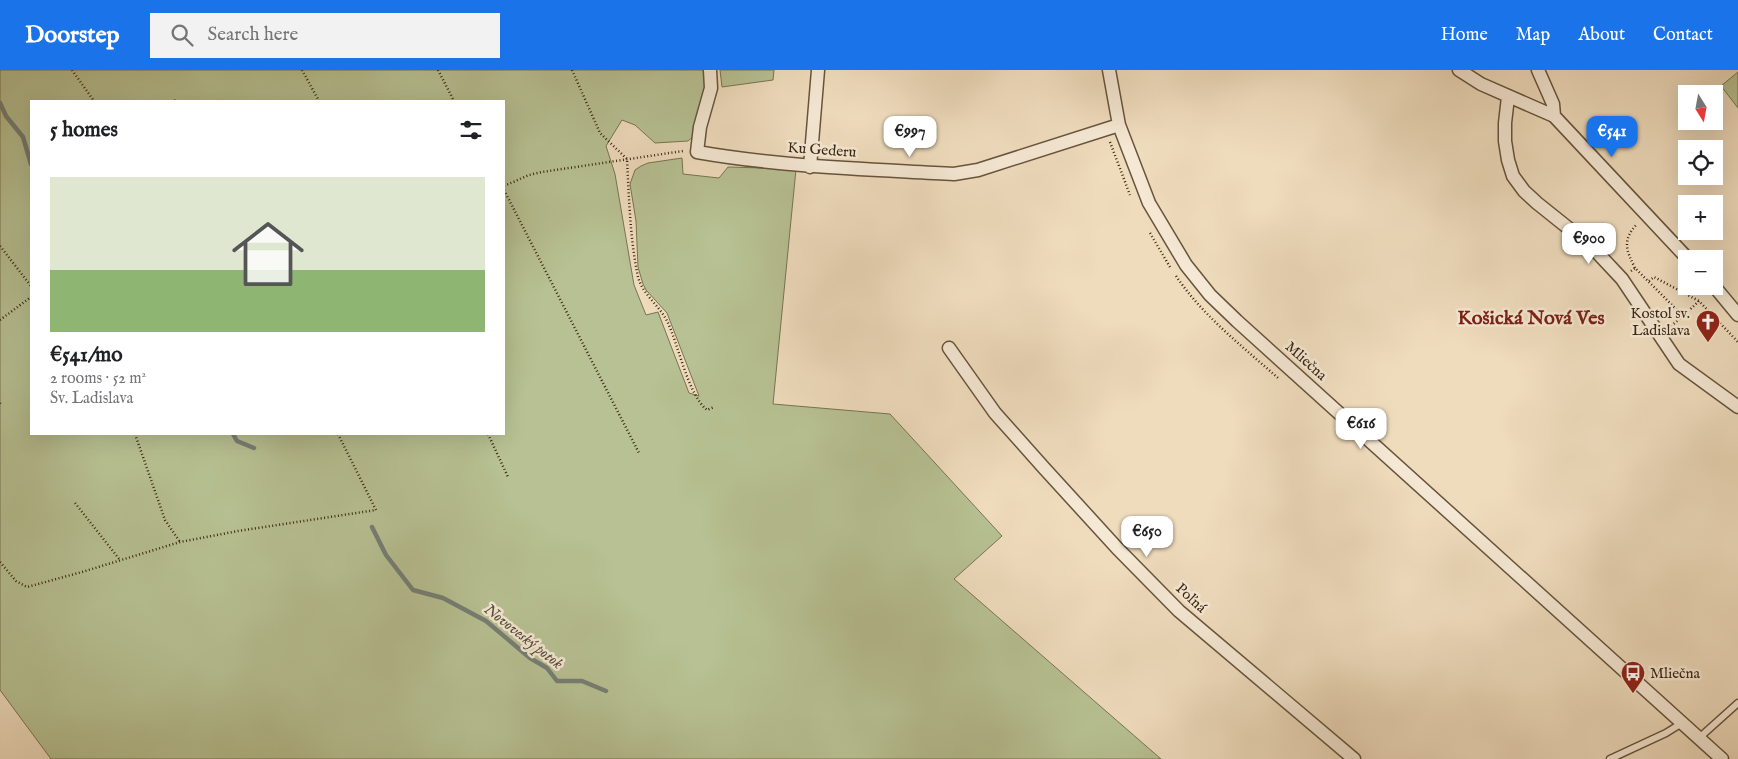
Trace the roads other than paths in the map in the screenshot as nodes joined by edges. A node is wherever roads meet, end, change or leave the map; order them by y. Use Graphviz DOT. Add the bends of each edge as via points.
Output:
graph roads {
  1 [pos="710,70"];
  2 [pos="818,70"];
  3 [pos="1108,70"];
  4 [pos="1459,70"];
  5 [pos="1538,70"];
  6 [pos="1508,97"];
  7 [pos="1554,116"];
  8 [pos="1119,125"];
  9 [pos="810,167"];
  10 [pos="1680,250"];
  11 [pos="1721,295"];
  12 [pos="1738,315"];
  13 [pos="949,348"];
  14 [pos="1738,406"];
  15 [pos="1738,703"];
  16 [pos="1682,724"];
  17 [pos="1699,738"];
  18 [pos="1354,759"];
  19 [pos="1610,759"];
  20 [pos="1722,759"];
  1 -- 9 [label="street, Ku Gederu" via="711,88 697,152"];
  2 -- 9 [label="street"];
  3 -- 8 [label="street, Mliečna"];
  4 -- 6 [label="street"];
  5 -- 7 [label="street" via="1553,104"];
  6 -- 7 [label="street"];
  6 -- 14 [label="street" via="1505,123 1508,160 1513,176 1524,191 1592,248 1622,278 1679,364"];
  7 -- 10 [label="street"];
  8 -- 9 [label="street, Ku Gederu" via="978,170 954,174"];
  8 -- 16 [label="street, Mliečna" via="1149,203 1186,265 1210,295"];
  11 -- 12 [label="street"];
  13 -- 18 [label="street, Poľná" via="996,412 1044,468 1179,611"];
  15 -- 17 [label="lane"];
  16 -- 17 [label="street, Mliečna"];
  16 -- 19 [label="lane"];
  17 -- 20 [label="street, Mliečna"];
}
